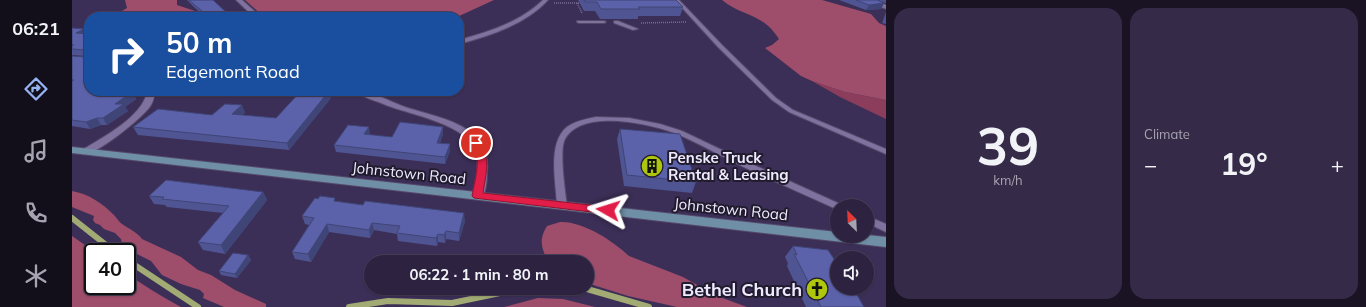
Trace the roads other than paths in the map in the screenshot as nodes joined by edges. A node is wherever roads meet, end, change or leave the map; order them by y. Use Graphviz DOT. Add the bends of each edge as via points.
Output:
graph roads {
  1 [pos="239,0"];
  2 [pos="677,0"];
  3 [pos="868,0"];
  4 [pos="548,1"];
  5 [pos="886,6"];
  6 [pos="252,12"];
  7 [pos="579,22"];
  8 [pos="604,22"];
  9 [pos="616,22"];
  10 [pos="635,28"];
  11 [pos="464,41"];
  12 [pos="151,96"];
  13 [pos="372,96"];
  14 [pos="72,150"];
  15 [pos="86,152"];
  16 [pos="886,152"];
  17 [pos="478,196"];
  18 [pos="830,203"];
  19 [pos="562,205"];
  20 [pos="874,222"];
  21 [pos="886,228"];
  22 [pos="886,242"];
  1 -- 6 [label="street"];
  2 -- 16 [label="lane" via="774,99 801,116"];
  3 -- 5 [label="street"];
  4 -- 11 [label="lane" via="509,23"];
  7 -- 8 [label="lane"];
  9 -- 10 [label="lane"];
  12 -- 15 [label="street" via="137,116"];
  13 -- 17 [label="street" via="450,124 470,136 481,151"];
  14 -- 15 [label="street, Johnstown Road"];
  15 -- 17 [label="street, Johnstown Road"];
  17 -- 19 [label="street, Johnstown Road"];
  18 -- 19 [label="lane" via="673,130 639,121 602,118 576,125 567,131 561,140 559,151"];
  19 -- 22 [label="street, Johnstown Road"];
  20 -- 21 [label="lane"];
}
